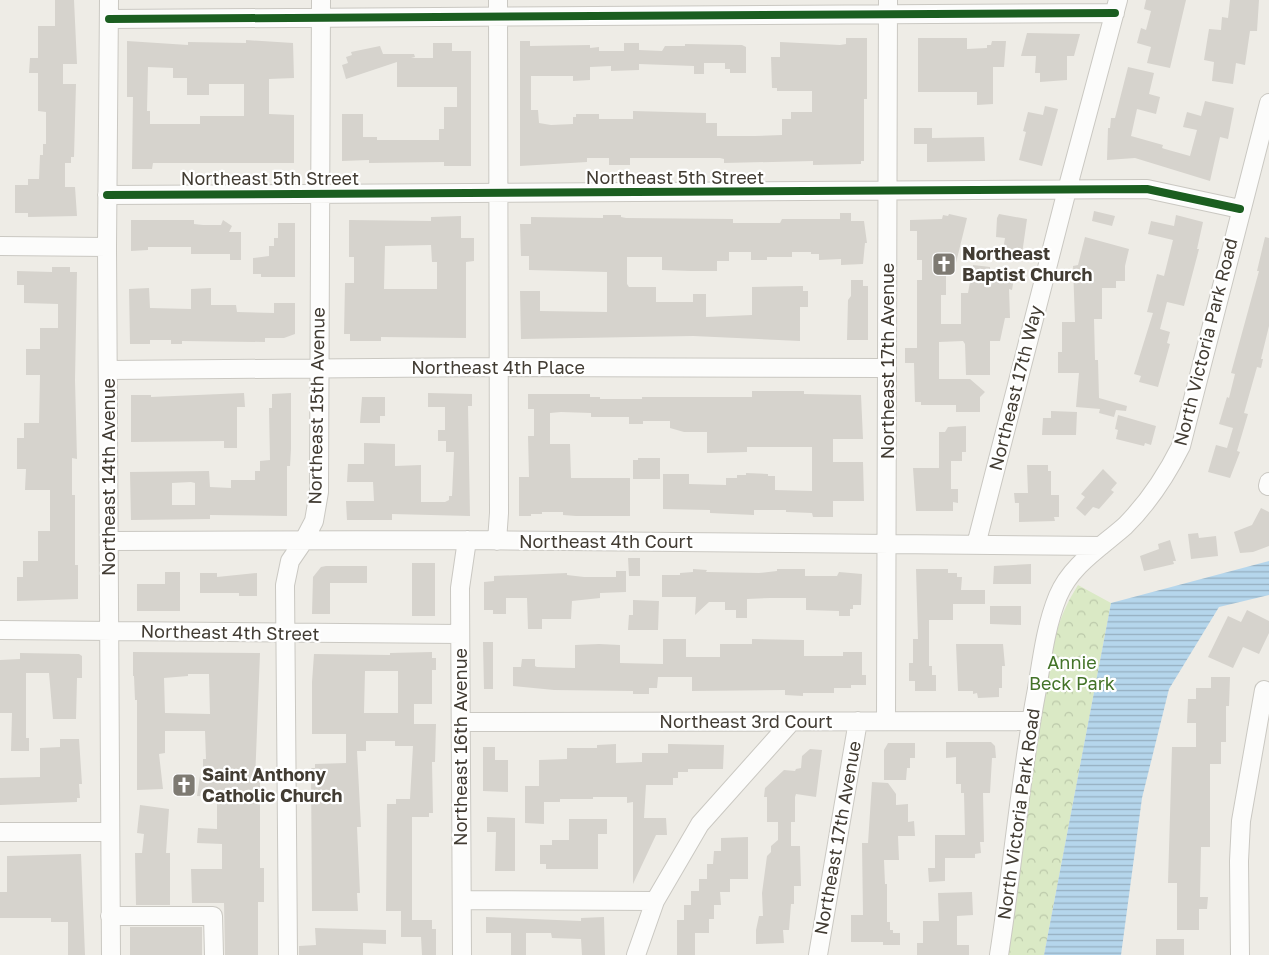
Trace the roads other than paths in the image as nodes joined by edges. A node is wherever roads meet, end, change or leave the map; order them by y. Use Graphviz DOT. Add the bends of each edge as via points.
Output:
graph roads {
  1 [pos="109,0"];
  2 [pos="321,0"];
  3 [pos="1117,6"];
  4 [pos="498,8"];
  5 [pos="888,8"];
  6 [pos="109,19"];
  7 [pos="321,19"];
  8 [pos="1269,103"];
  9 [pos="1067,190"];
  10 [pos="889,191"];
  11 [pos="320,194"];
  12 [pos="498,194"];
  13 [pos="108,195"];
  14 [pos="1240,209"];
  15 [pos="0,246"];
  16 [pos="107,247"];
  17 [pos="498,367"];
  18 [pos="887,368"];
  19 [pos="109,370"];
  20 [pos="320,370"];
  21 [pos="467,540"];
  22 [pos="110,541"];
  23 [pos="496,541"];
  24 [pos="303,542"];
  25 [pos="888,544"];
  26 [pos="976,545"];
  27 [pos="1101,546"];
  28 [pos="0,630"];
  29 [pos="110,631"];
  30 [pos="286,634"];
  31 [pos="460,634"];
  32 [pos="1264,690"];
  33 [pos="886,721"];
  34 [pos="1031,721"];
  35 [pos="462,722"];
  36 [pos="791,722"];
  37 [pos="858,722"];
  38 [pos="0,832"];
  39 [pos="110,832"];
  40 [pos="462,900"];
  41 [pos="655,901"];
  42 [pos="110,916"];
  43 [pos="111,955"];
  44 [pos="214,955"];
  45 [pos="288,955"];
  46 [pos="462,955"];
  47 [pos="636,955"];
  48 [pos="818,955"];
  49 [pos="999,955"];
  50 [pos="1240,955"];
  1 -- 6 [label="street, Northeast 14th Avenue"];
  2 -- 7 [label="street, Northeast 15th Avenue"];
  3 -- 5 [label="street"];
  3 -- 9 [label="street, Northeast 17th Way"];
  4 -- 5 [label="street"];
  4 -- 7 [label="street"];
  4 -- 12 [label="street"];
  5 -- 10 [label="street, Northeast 17th Avenue"];
  6 -- 7 [label="street"];
  6 -- 13 [label="street, Northeast 14th Avenue"];
  7 -- 11 [label="street, Northeast 15th Avenue"];
  8 -- 14 [label="street, North Victoria Park Road"];
  9 -- 10 [label="street, Northeast 5th Street"];
  9 -- 14 [label="street, Northeast 5th Street" via="1147,189"];
  9 -- 26 [label="street, Northeast 17th Way"];
  10 -- 12 [label="street, Northeast 5th Street"];
  10 -- 18 [label="street, Northeast 17th Avenue"];
  11 -- 12 [label="street, Northeast 5th Street"];
  11 -- 13 [label="street, Northeast 5th Street"];
  11 -- 20 [label="street, Northeast 15th Avenue"];
  12 -- 17 [label="street"];
  13 -- 16 [label="street, Northeast 14th Avenue"];
  14 -- 27 [label="street, North Victoria Park Road" via="1181,446 1167,475 1147,502"];
  15 -- 16 [label="street"];
  16 -- 19 [label="street, Northeast 14th Avenue"];
  17 -- 18 [label="street, Northeast 4th Place"];
  17 -- 20 [label="street, Northeast 4th Place"];
  17 -- 23 [label="street" via="499,512"];
  18 -- 25 [label="street, Northeast 17th Avenue"];
  19 -- 20 [label="street, Northeast 4th Place"];
  19 -- 22 [label="street, Northeast 14th Avenue"];
  20 -- 24 [label="street, Northeast 15th Avenue" via="319,492 314,521"];
  21 -- 23 [label="street, Northeast 4th Court"];
  21 -- 24 [label="street, Northeast 4th Court"];
  21 -- 31 [label="street, Northeast 16th Avenue" via="460,588"];
  22 -- 24 [label="street, Northeast 4th Court"];
  22 -- 29 [label="street, Northeast 14th Avenue"];
  23 -- 25 [label="street, Northeast 4th Court"];
  24 -- 30 [label="street, Northeast 15th Avenue" via="290,561 287,577"];
  25 -- 26 [label="street, Northeast 4th Court"];
  25 -- 33 [label="street, Northeast 17th Avenue"];
  26 -- 27 [label="street, Northeast 4th Court"];
  27 -- 34 [label="street, North Victoria Park Road" via="1073,570 1058,596 1047,632"];
  28 -- 29 [label="street, Northeast 4th Street"];
  29 -- 30 [label="street, Northeast 4th Street"];
  29 -- 39 [label="street, Northeast 14th Avenue"];
  30 -- 31 [label="street, Northeast 4th Street"];
  30 -- 45 [label="street, Northeast 15th Avenue"];
  31 -- 35 [label="street, Northeast 16th Avenue"];
  32 -- 50 [label="street" via="1241,820"];
  33 -- 34 [label="street, Northeast 3rd Court"];
  33 -- 37 [label="street, Northeast 3rd Court"];
  34 -- 49 [label="street, North Victoria Park Road"];
  35 -- 36 [label="street, Northeast 3rd Court"];
  35 -- 40 [label="street, Northeast 16th Avenue"];
  36 -- 37 [label="street, Northeast 3rd Court"];
  36 -- 41 [label="street" via="700,824"];
  37 -- 48 [label="street, Northeast 17th Avenue"];
  38 -- 39 [label="street"];
  39 -- 42 [label="street, Northeast 14th Avenue"];
  40 -- 41 [label="street"];
  40 -- 46 [label="street, Northeast 16th Avenue"];
  41 -- 47 [label="street"];
  42 -- 43 [label="street, Northeast 14th Avenue"];
  42 -- 44 [label="street" via="213,916"];
}
